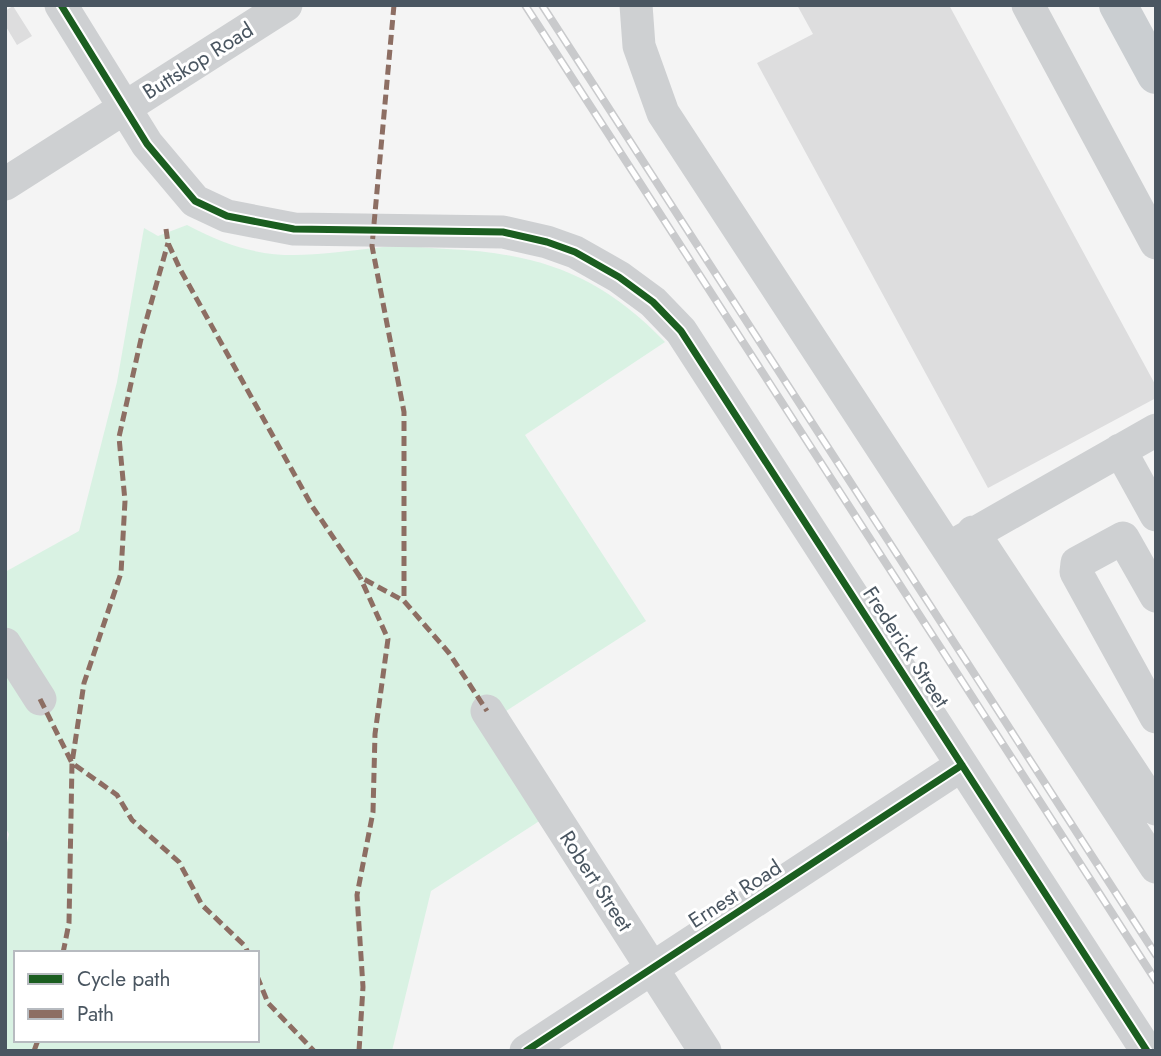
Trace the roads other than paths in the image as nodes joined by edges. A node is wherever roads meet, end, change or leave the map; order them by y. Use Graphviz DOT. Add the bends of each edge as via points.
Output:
graph roads {
  1 [pos="61,5"];
  2 [pos="286,5"];
  3 [pos="636,5"];
  4 [pos="1027,5"];
  5 [pos="1118,5"];
  6 [pos="1156,75"];
  7 [pos="125,107"];
  8 [pos="5,184"];
  9 [pos="1156,243"];
  10 [pos="1156,430"];
  11 [pos="1120,450"];
  12 [pos="1156,515"];
  13 [pos="961,540"];
  14 [pos="1156,596"];
  15 [pos="5,644"];
  16 [pos="40,699"];
  17 [pos="487,711"];
  18 [pos="1156,717"];
  19 [pos="962,765"];
  20 [pos="1148,820"];
  21 [pos="1156,867"];
  22 [pos="652,969"];
  23 [pos="526,1051"];
  24 [pos="705,1051"];
  25 [pos="1147,1051"];
  1 -- 7 [label="street"];
  2 -- 7 [label="street, Buttskop Road"];
  3 -- 13 [label="street" via="639,46 663,113"];
  4 -- 9 [label="street"];
  5 -- 6 [label="main road"];
  7 -- 8 [label="street, Buttskop Road"];
  7 -- 19 [label="street, Frederick Street" via="182,190 227,216 294,229 514,234 575,252 653,303 681,331"];
  10 -- 11 [label="street"];
  11 -- 12 [label="street"];
  11 -- 13 [label="street"];
  13 -- 20 [label="street"];
  14 -- 18 [label="street" via="1123,538 1077,563 1076,572"];
  15 -- 16 [label="street"];
  17 -- 22 [label="street, Robert Street"];
  19 -- 22 [label="street, Ernest Road"];
  19 -- 25 [label="street, Frederick Street"];
  20 -- 21 [label="street"];
  22 -- 23 [label="street, Ernest Road"];
  22 -- 24 [label="street, Robert Street"];
}
